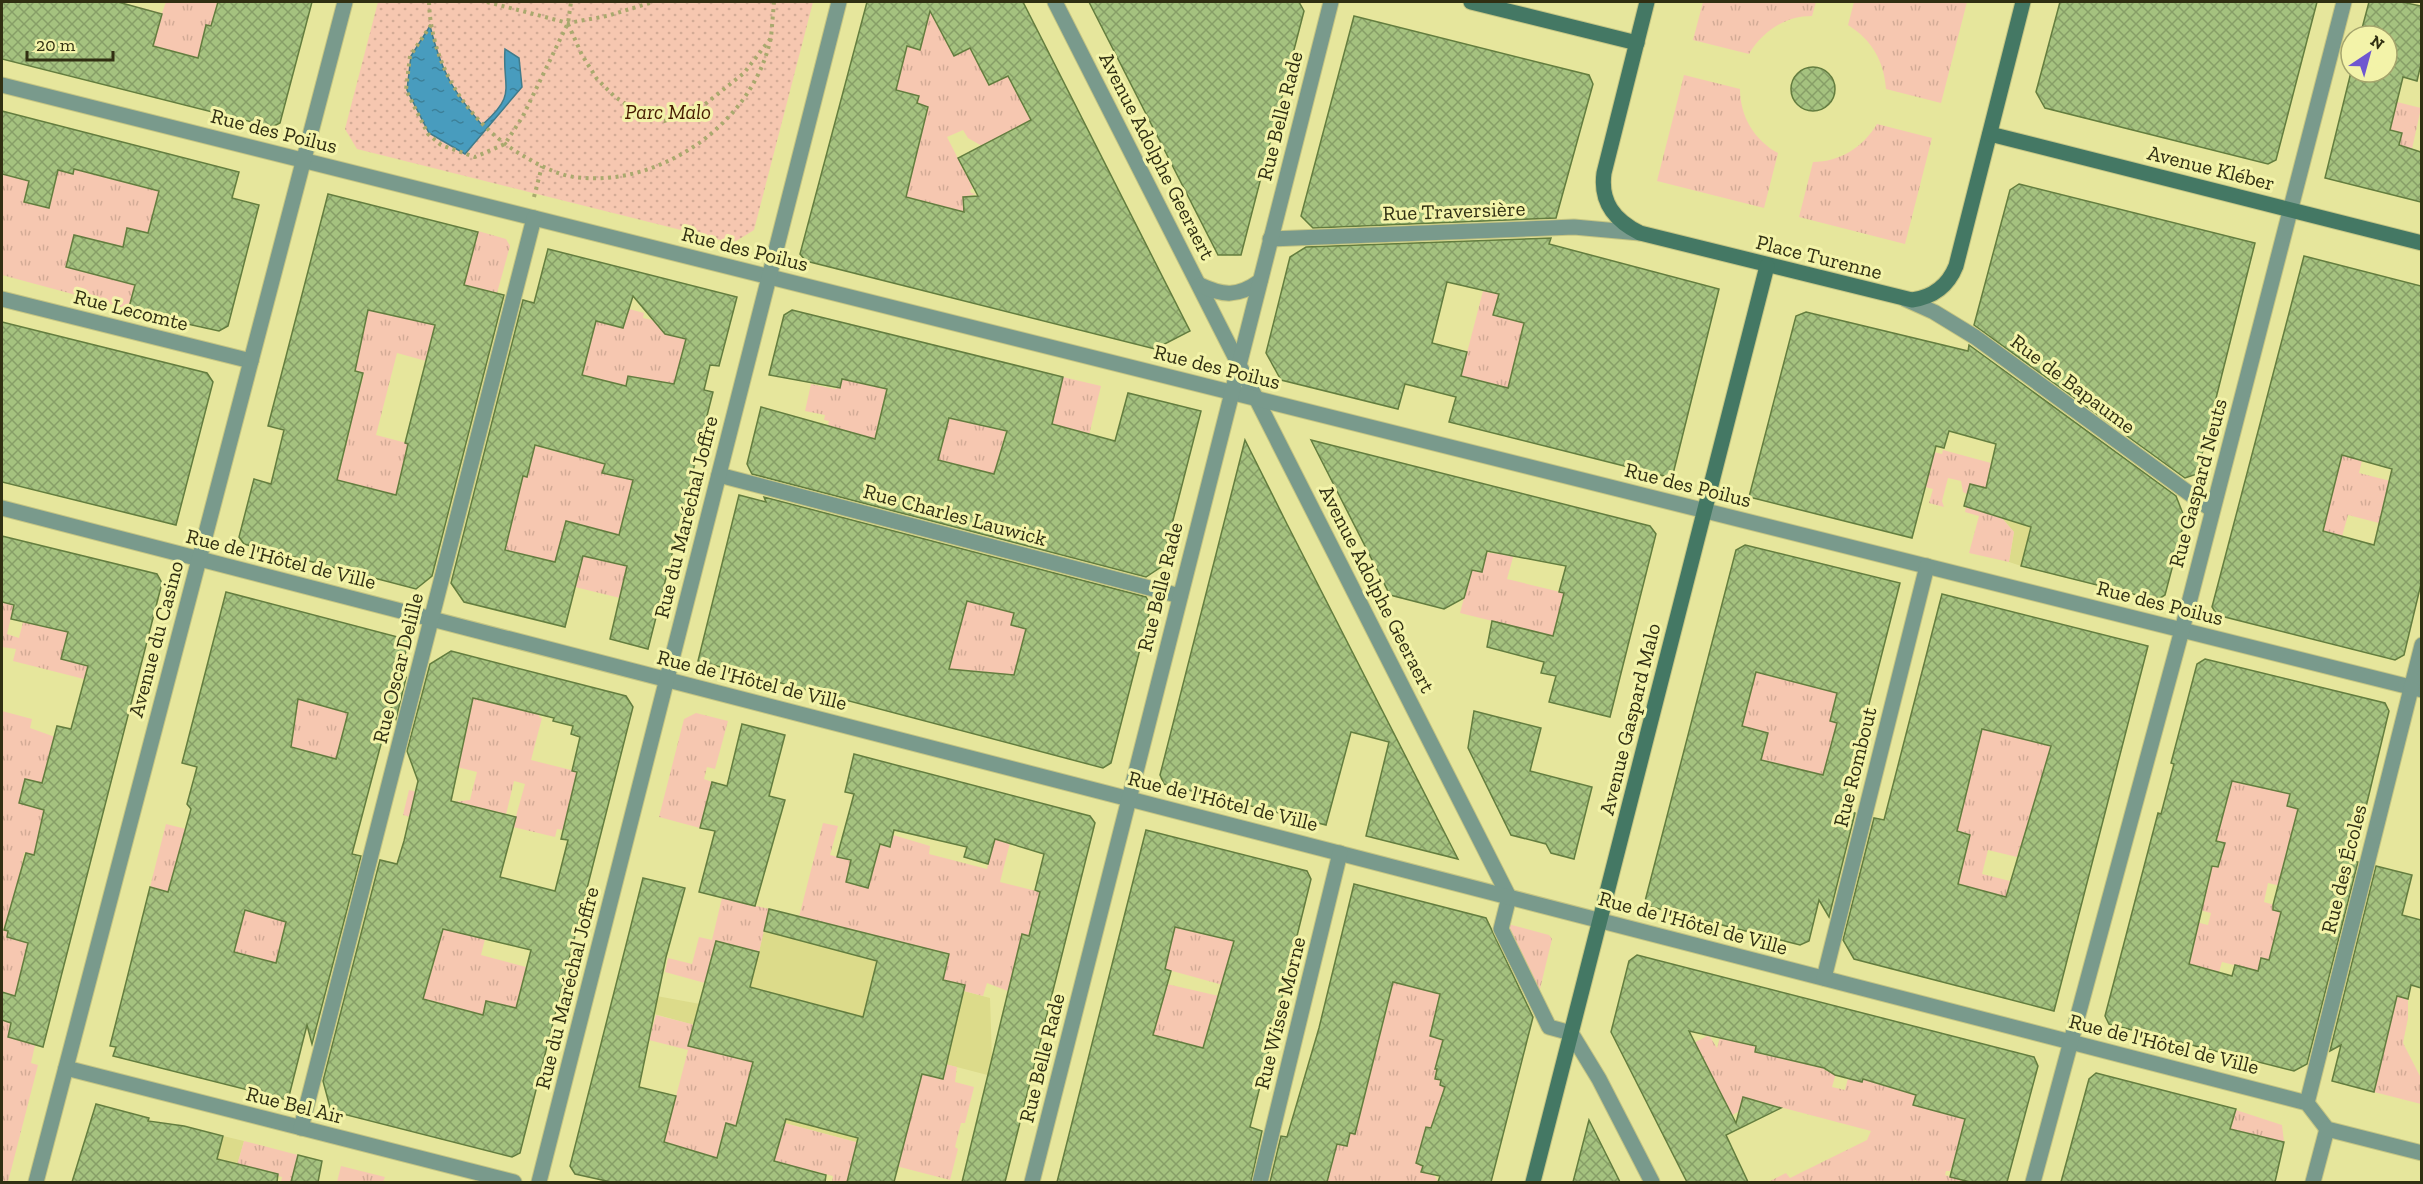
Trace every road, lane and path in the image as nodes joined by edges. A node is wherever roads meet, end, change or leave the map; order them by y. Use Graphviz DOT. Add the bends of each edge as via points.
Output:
graph roads {
  1 [pos="345,2"];
  2 [pos="429,2"];
  3 [pos="487,2"];
  4 [pos="571,2"];
  5 [pos="652,2"];
  6 [pos="774,2"];
  7 [pos="839,2"];
  8 [pos="1055,2"];
  9 [pos="1331,2"];
  10 [pos="1471,2"];
  11 [pos="1647,2"];
  12 [pos="2023,2"];
  13 [pos="2344,2"];
  14 [pos="568,23"];
  15 [pos="431,24"];
  16 [pos="771,38"];
  17 [pos="1637,43"];
  18 [pos="2,85"];
  19 [pos="1990,134"];
  20 [pos="505,144"];
  21 [pos="303,160"];
  22 [pos="542,166"];
  23 [pos="2291,210"];
  24 [pos="534,218"];
  25 [pos="1640,233"];
  26 [pos="1270,239"];
  27 [pos="2421,243"];
  28 [pos="1767,266"];
  29 [pos="769,277"];
  30 [pos="1260,281"];
  31 [pos="1200,285"];
  32 [pos="2,299"];
  33 [pos="1905,299"];
  34 [pos="251,361"];
  35 [pos="1239,361"];
  36 [pos="1231,393"];
  37 [pos="1258,399"];
  38 [pos="719,474"];
  39 [pos="2,508"];
  40 [pos="2212,510"];
  41 [pos="1705,511"];
  42 [pos="199,559"];
  43 [pos="1927,566"];
  44 [pos="1180,596"];
  45 [pos="432,619"];
  46 [pos="2182,630"];
  47 [pos="2421,645"];
  48 [pos="667,680"];
  49 [pos="2416,689"];
  50 [pos="1128,799"];
  51 [pos="1340,853"];
  52 [pos="1509,897"];
  53 [pos="1600,920"];
  54 [pos="1824,978"];
  55 [pos="1571,1033"];
  56 [pos="2072,1042"];
  57 [pos="66,1068"];
  58 [pos="2307,1103"];
  59 [pos="302,1128"];
  60 [pos="2327,1129"];
  61 [pos="2421,1153"];
  62 [pos="36,1182"];
  63 [pos="514,1182"];
  64 [pos="539,1182"];
  65 [pos="1032,1182"];
  66 [pos="1260,1182"];
  67 [pos="1533,1182"];
  68 [pos="1652,1182"];
  69 [pos="2033,1182"];
  70 [pos="2313,1182"];
  1 -- 21 [label="street, Avenue du Casino"];
  2 -- 15 [label="path"];
  3 -- 14 [label="path"];
  4 -- 14 [label="path"];
  5 -- 14 [label="path"];
  6 -- 16 [label="path"];
  7 -- 29 [label="street, Rue du Maréchal Joffre"];
  8 -- 31 [label="street, Avenue Adolphe Geeraert"];
  9 -- 26 [label="street, Rue Belle Rade"];
  10 -- 17 [label="street"];
  11 -- 17 [label="street, Place Turenne"];
  12 -- 19 [label="street, Place Turenne"];
  13 -- 23 [label="street, Rue Gaspard Neuts"];
  14 -- 16 [label="path" via="597,79 633,109 664,121 714,99 744,73"];
  14 -- 20 [label="path" via="532,101"];
  15 -- 20 [label="path" via="450,83 483,126"];
  15 -- 20 [label="path" via="410,56 406,90 428,134 441,145 475,157"];
  16 -- 22 [label="path" via="754,84 734,112 669,162 645,172 603,178 572,177"];
  17 -- 25 [label="street, Place Turenne" via="1603,182 1605,200 1612,212"];
  18 -- 21 [label="street, Rue des Poilus"];
  19 -- 23 [label="street, Avenue Kléber"];
  19 -- 33 [label="street, Place Turenne" via="1954,271 1931,295"];
  20 -- 22 [label="path"];
  21 -- 24 [label="street, Rue des Poilus"];
  21 -- 34 [label="street, Avenue du Casino"];
  22 -- 24 [label="path" via="534,193"];
  23 -- 27 [label="street, Avenue Kléber"];
  23 -- 40 [label="street, Rue Gaspard Neuts"];
  24 -- 29 [label="street, Rue des Poilus"];
  24 -- 45 [label="street, Rue Oscar Delille"];
  25 -- 26 [label="street, Rue Traversière" via="1574,227"];
  25 -- 28 [label="street, Place Turenne"];
  26 -- 30 [label="street, Rue Belle Rade"];
  28 -- 33 [label="street, Place Turenne"];
  28 -- 41 [label="street, Avenue Gaspard Malo"];
  29 -- 36 [label="street, Rue des Poilus"];
  29 -- 38 [label="street, Rue du Maréchal Joffre"];
  30 -- 31 [label="street" via="1232,295"];
  30 -- 35 [label="street, Rue Belle Rade"];
  31 -- 35 [label="street, Avenue Adolphe Geeraert"];
  32 -- 34 [label="street, Rue Lecomte"];
  33 -- 40 [label="street, Rue de Bapaume" via="1975,337"];
  34 -- 42 [label="street, Avenue du Casino"];
  35 -- 36 [label="street, Rue Belle Rade"];
  35 -- 37 [label="street, Avenue Adolphe Geeraert"];
  36 -- 37 [label="street, Rue des Poilus"];
  36 -- 44 [label="street, Rue Belle Rade"];
  37 -- 41 [label="street, Rue des Poilus"];
  37 -- 52 [label="street, Avenue Adolphe Geeraert"];
  38 -- 44 [label="street, Rue Charles Lauwick"];
  38 -- 48 [label="street, Rue du Maréchal Joffre"];
  39 -- 42 [label="street, Rue de l'Hôtel de Ville"];
  40 -- 46 [label="street, Rue Gaspard Neuts"];
  41 -- 43 [label="street, Rue des Poilus"];
  41 -- 53 [label="street, Avenue Gaspard Malo"];
  42 -- 45 [label="street, Rue de l'Hôtel de Ville"];
  42 -- 57 [label="street, Avenue du Casino"];
  43 -- 46 [label="street, Rue des Poilus"];
  43 -- 54 [label="street, Rue Rombout"];
  44 -- 50 [label="street, Rue Belle Rade"];
  45 -- 48 [label="street, Rue de l'Hôtel de Ville"];
  45 -- 59 [label="street, Rue Oscar Delille"];
  46 -- 49 [label="street, Rue des Poilus"];
  46 -- 56 [label="street, Rue Gaspard Neuts"];
  47 -- 49 [label="street, Rue des Écoles"];
  48 -- 50 [label="street, Rue de l'Hôtel de Ville"];
  48 -- 64 [label="street, Rue du Maréchal Joffre"];
  49 -- 58 [label="street, Rue des Écoles"];
  50 -- 51 [label="street, Rue de l'Hôtel de Ville"];
  50 -- 65 [label="street, Rue Belle Rade"];
  51 -- 52 [label="street, Rue de l'Hôtel de Ville"];
  51 -- 66 [label="street, Rue Wisse Morne"];
  52 -- 53 [label="street, Rue de l'Hôtel de Ville"];
  52 -- 55 [label="street" via="1501,928 1549,1027"];
  53 -- 54 [label="street, Rue de l'Hôtel de Ville"];
  53 -- 55 [label="street, Avenue Gaspard Malo"];
  54 -- 56 [label="street, Rue de l'Hôtel de Ville"];
  55 -- 67 [label="street, Avenue Gaspard Malo"];
  55 -- 68 [label="street"];
  56 -- 58 [label="street, Rue de l'Hôtel de Ville"];
  56 -- 69 [label="street, Rue Gaspard Neuts"];
  57 -- 59 [label="street, Rue Bel Air"];
  57 -- 62 [label="street, Avenue du Casino"];
  58 -- 60 [label="street"];
  59 -- 63 [label="street, Rue Bel Air"];
  60 -- 61 [label="street"];
  60 -- 70 [label="street"];
}
